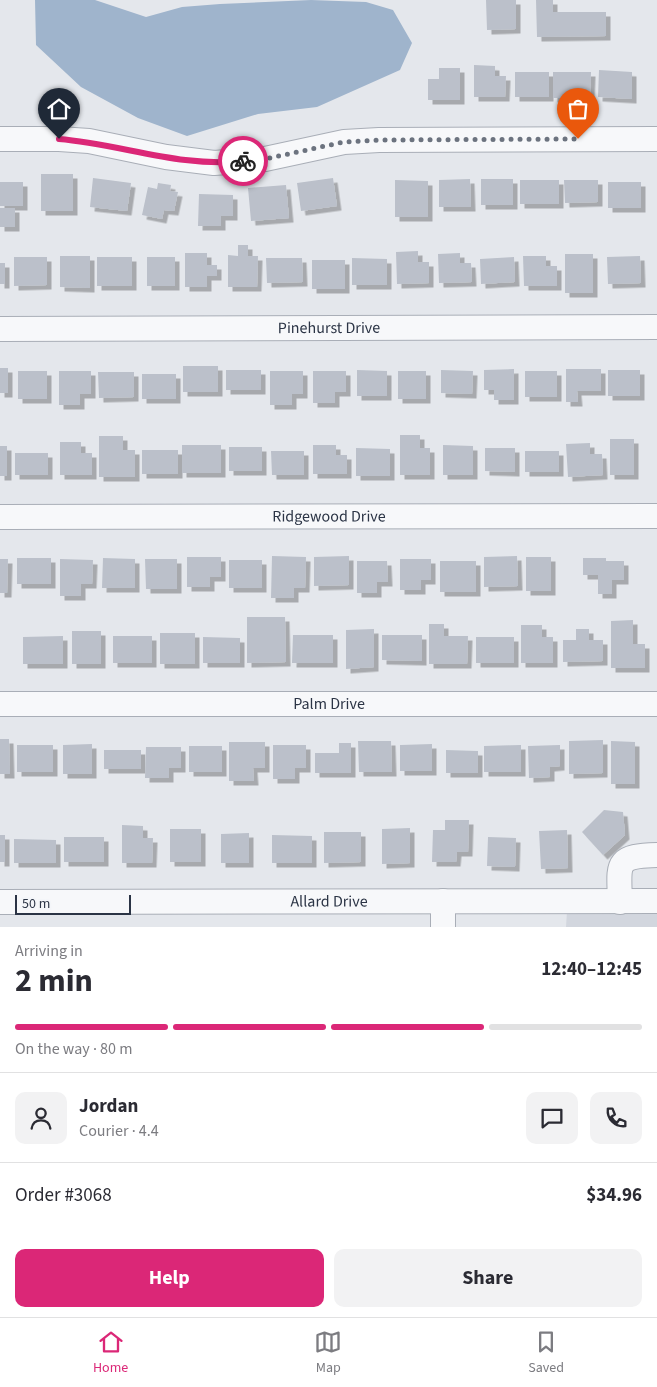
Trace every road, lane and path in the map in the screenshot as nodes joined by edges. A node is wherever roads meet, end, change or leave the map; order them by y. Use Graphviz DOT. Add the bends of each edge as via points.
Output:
graph roads {
  1 [pos="0,139"];
  2 [pos="657,139"];
  3 [pos="657,327"];
  4 [pos="0,329"];
  5 [pos="657,516"];
  6 [pos="0,517"];
  7 [pos="0,704"];
  8 [pos="657,704"];
  9 [pos="657,855"];
  10 [pos="443,901"];
  11 [pos="657,901"];
  12 [pos="0,902"];
  13 [pos="620,902"];
  14 [pos="443,927"];
  1 -- 2 [label="street" via="89,141 214,163 265,159 344,142 379,140"];
  3 -- 4 [label="street, Pinehurst Drive"];
  5 -- 6 [label="street, Ridgewood Drive"];
  7 -- 8 [label="street, Palm Drive"];
  9 -- 13 [label="street" via="635,855 625,860 619,870"];
  10 -- 12 [label="street, Allard Drive"];
  10 -- 13 [label="street, Allard Drive"];
  10 -- 14 [label="street"];
  11 -- 13 [label="street, Allard Drive"];
}
